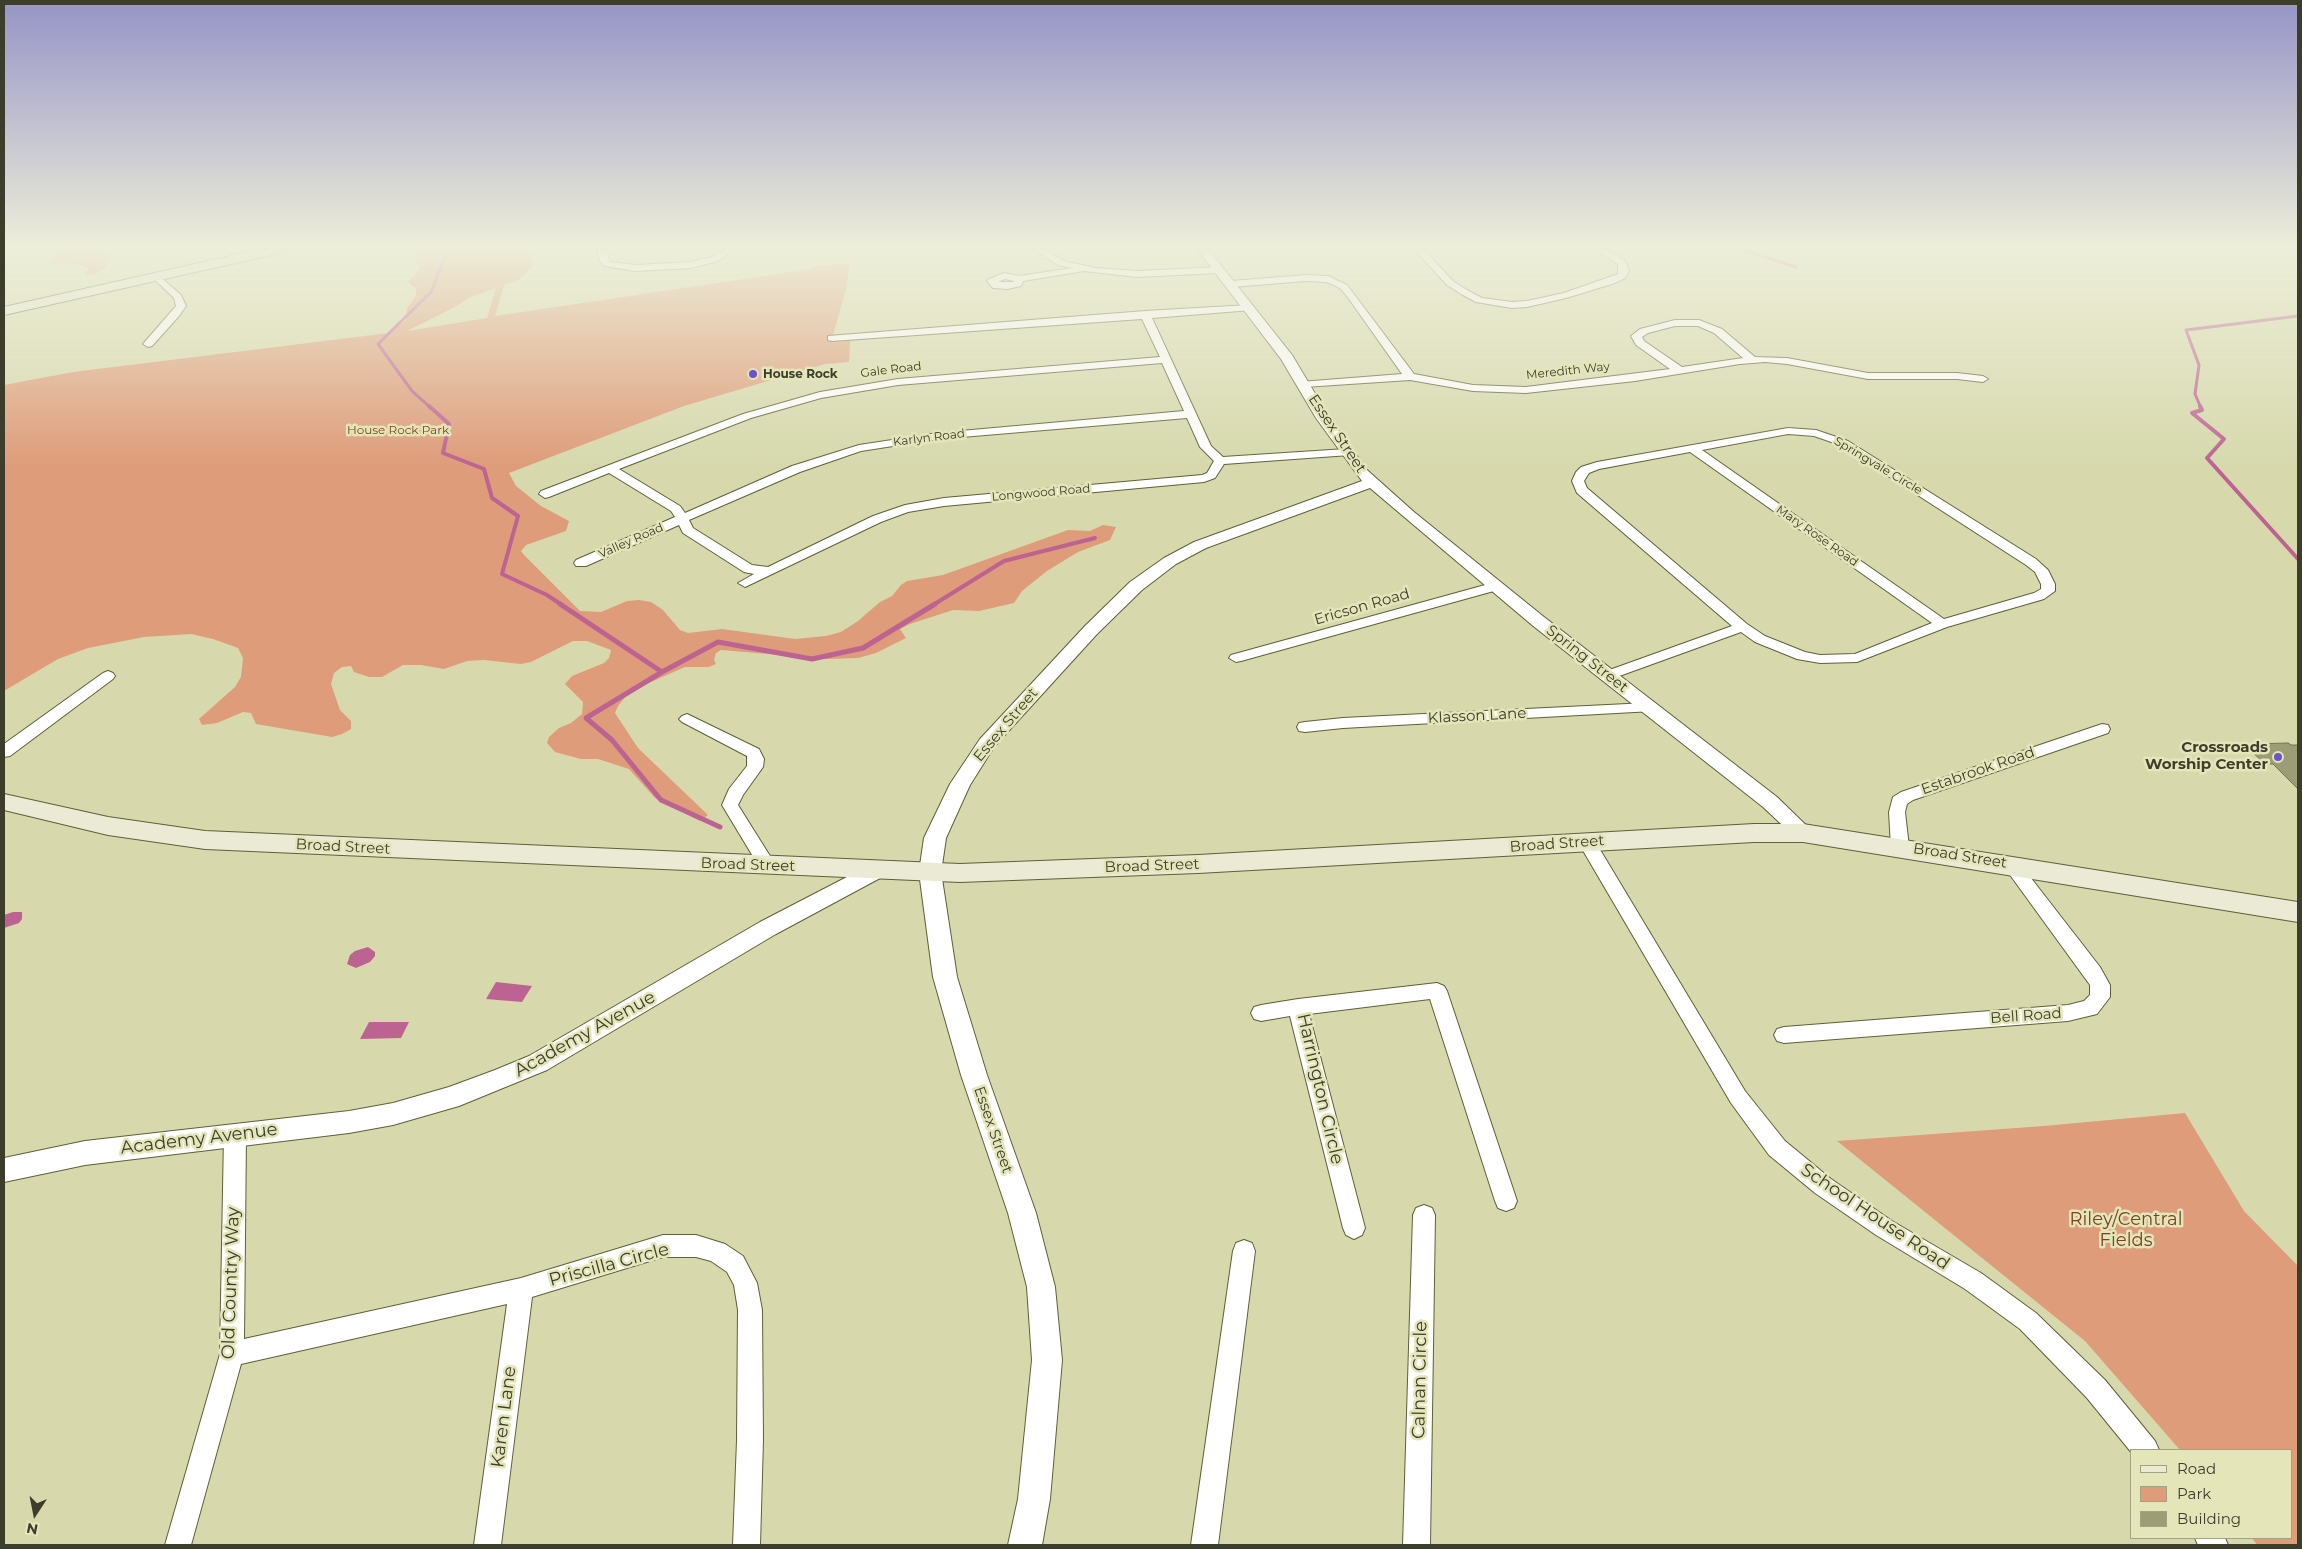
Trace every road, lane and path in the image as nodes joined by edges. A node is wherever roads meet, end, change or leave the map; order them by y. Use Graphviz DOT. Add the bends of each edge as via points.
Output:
graph roads {
  1 [pos="169,321"];
  2 [pos="1050,321"];
  3 [pos="1148,321"];
  4 [pos="1259,321"];
  5 [pos="1369,321"];
  6 [pos="832,338"];
  7 [pos="148,344"];
  8 [pos="1751,359"];
  9 [pos="1167,360"];
  10 [pos="1680,371"];
  11 [pos="1410,377"];
  12 [pos="1983,379"];
  13 [pos="1304,384"];
  14 [pos="1190,414"];
  15 [pos="1693,449"];
  16 [pos="1346,452"];
  17 [pos="1220,461"];
  18 [pos="610,469"];
  19 [pos="1372,482"];
  20 [pos="545,494"];
  21 [pos="680,519"];
  22 [pos="581,563"];
  23 [pos="769,571"];
  24 [pos="745,583"];
  25 [pos="1496,586"];
  26 [pos="1942,624"];
  27 [pos="1742,627"];
  28 [pos="1236,658"];
  29 [pos="108,676"];
  30 [pos="1606,676"];
  31 [pos="1648,708"];
  32 [pos="687,719"];
  33 [pos="1305,727"];
  34 [pos="2102,730"];
  35 [pos="4,752"];
  36 [pos="4,802"];
  37 [pos="1803,833"];
  38 [pos="1587,842"];
  39 [pos="1900,847"];
  40 [pos="766,864"];
  41 [pos="2010,864"];
  42 [pos="874,871"];
  43 [pos="930,872"];
  44 [pos="2298,912"];
  45 [pos="1298,1007"];
  46 [pos="1261,1012"];
  47 [pos="1784,1035"];
  48 [pos="235,1135"];
  49 [pos="4,1170"];
  50 [pos="1506,1201"];
  51 [pos="1424,1215"];
  52 [pos="1354,1228"];
  53 [pos="1244,1251"];
  54 [pos="520,1289"];
  55 [pos="232,1354"];
  56 [pos="2145,1449"];
  57 [pos="178,1545"];
  58 [pos="488,1545"];
  59 [pos="747,1545"];
  60 [pos="1025,1545"];
  61 [pos="1204,1545"];
  62 [pos="1416,1545"];
  1 -- 7 [label="street"];
  2 -- 6 [label="street"];
  3 -- 9 [label="street"];
  4 -- 13 [label="street, Essex Street"];
  5 -- 11 [label="street"];
  8 -- 10 [label="street, Meredith Way"];
  8 -- 10 [label="street" via="1718,330 1699,323 1675,323 1636,336 1640,343"];
  8 -- 12 [label="street, Meredith Way" via="1788,361 1868,376"];
  9 -- 14 [label="street"];
  9 -- 18 [label="street, Gale Road" via="898,382 828,394 747,416"];
  10 -- 11 [label="street, Meredith Way" via="1526,390 1473,388"];
  11 -- 13 [label="street, Meredith Way"];
  13 -- 16 [label="street, Essex Street"];
  14 -- 17 [label="street" via="1206,447"];
  14 -- 21 [label="street, Karlyn Road" via="883,443 817,461"];
  15 -- 26 [label="street, Mary Rose Road"];
  15 -- 26 [label="street, Springvale Circle" via="1788,431 1844,442 2023,557 2042,570 2046,577 2048,591 2039,596"];
  15 -- 27 [label="street, Springvale Circle" via="1597,466 1585,470 1578,481 1587,496"];
  16 -- 17 [label="street"];
  16 -- 19 [label="street, Essex Street"];
  17 -- 23 [label="street, Longwood Road" via="1204,478 944,502 905,509 877,518"];
  18 -- 20 [label="street, Gale Road"];
  18 -- 21 [label="street, Valley Road" via="676,509"];
  19 -- 25 [label="street, Spring Street"];
  19 -- 43 [label="street, Essex Street" via="1200,545 1170,561 1136,586 1000,728 974,762 939,828"];
  21 -- 22 [label="street, Valley Road"];
  21 -- 23 [label="street, Valley Road" via="688,530 749,569"];
  23 -- 24 [label="street, Longwood Road"];
  25 -- 28 [label="street, Ericson Road"];
  25 -- 30 [label="street, Spring Street"];
  26 -- 27 [label="street, Springvale Circle" via="1857,658 1838,660 1802,656 1760,639"];
  27 -- 30 [label="street"];
  29 -- 35 [label="street"];
  30 -- 31 [label="street, Spring Street"];
  31 -- 33 [label="street, Klasson Lane"];
  31 -- 37 [label="street, Spring Street" via="1782,812"];
  32 -- 40 [label="street" via="753,753 755,767 730,805"];
  34 -- 39 [label="street, Estabrook Road" via="1907,796 1899,802 1897,812"];
  36 -- 40 [label="main road, Broad Street" via="108,826 205,840"];
  37 -- 38 [label="main road, Broad Street"];
  37 -- 39 [label="main road, Broad Street"];
  38 -- 43 [label="main road, Broad Street" via="1198,864"];
  38 -- 56 [label="street, School House Road" via="1734,1090 1777,1148 1823,1186 1884,1228 1973,1281 2028,1321 2096,1389"];
  39 -- 41 [label="main road, Broad Street"];
  40 -- 42 [label="main road, Broad Street"];
  41 -- 44 [label="main road, Broad Street"];
  41 -- 47 [label="street, Bell Road" via="2093,972 2100,985 2100,997 2090,1008"];
  42 -- 43 [label="main road, Broad Street"];
  42 -- 48 [label="street, Academy Avenue" via="730,950 538,1063 504,1078 393,1114"];
  43 -- 60 [label="street, Essex Street" via="945,977 974,1075 1022,1213 1041,1286 1047,1360 1038,1464"];
  45 -- 46 [label="street"];
  45 -- 50 [label="street, Harrington Circle" via="1437,991"];
  45 -- 52 [label="street, Harrington Circle"];
  48 -- 49 [label="street, Academy Avenue" via="85,1153"];
  48 -- 55 [label="street, Old Country Way"];
  51 -- 62 [label="street, Calnan Circle"];
  53 -- 61 [label="street"];
  54 -- 55 [label="street, Priscilla Circle"];
  54 -- 58 [label="street, Karen Lane"];
  54 -- 59 [label="street, Priscilla Circle" via="664,1246 696,1246 717,1252 735,1264 745,1283 750,1310"];
  55 -- 57 [label="street, Old Country Way"];
}
